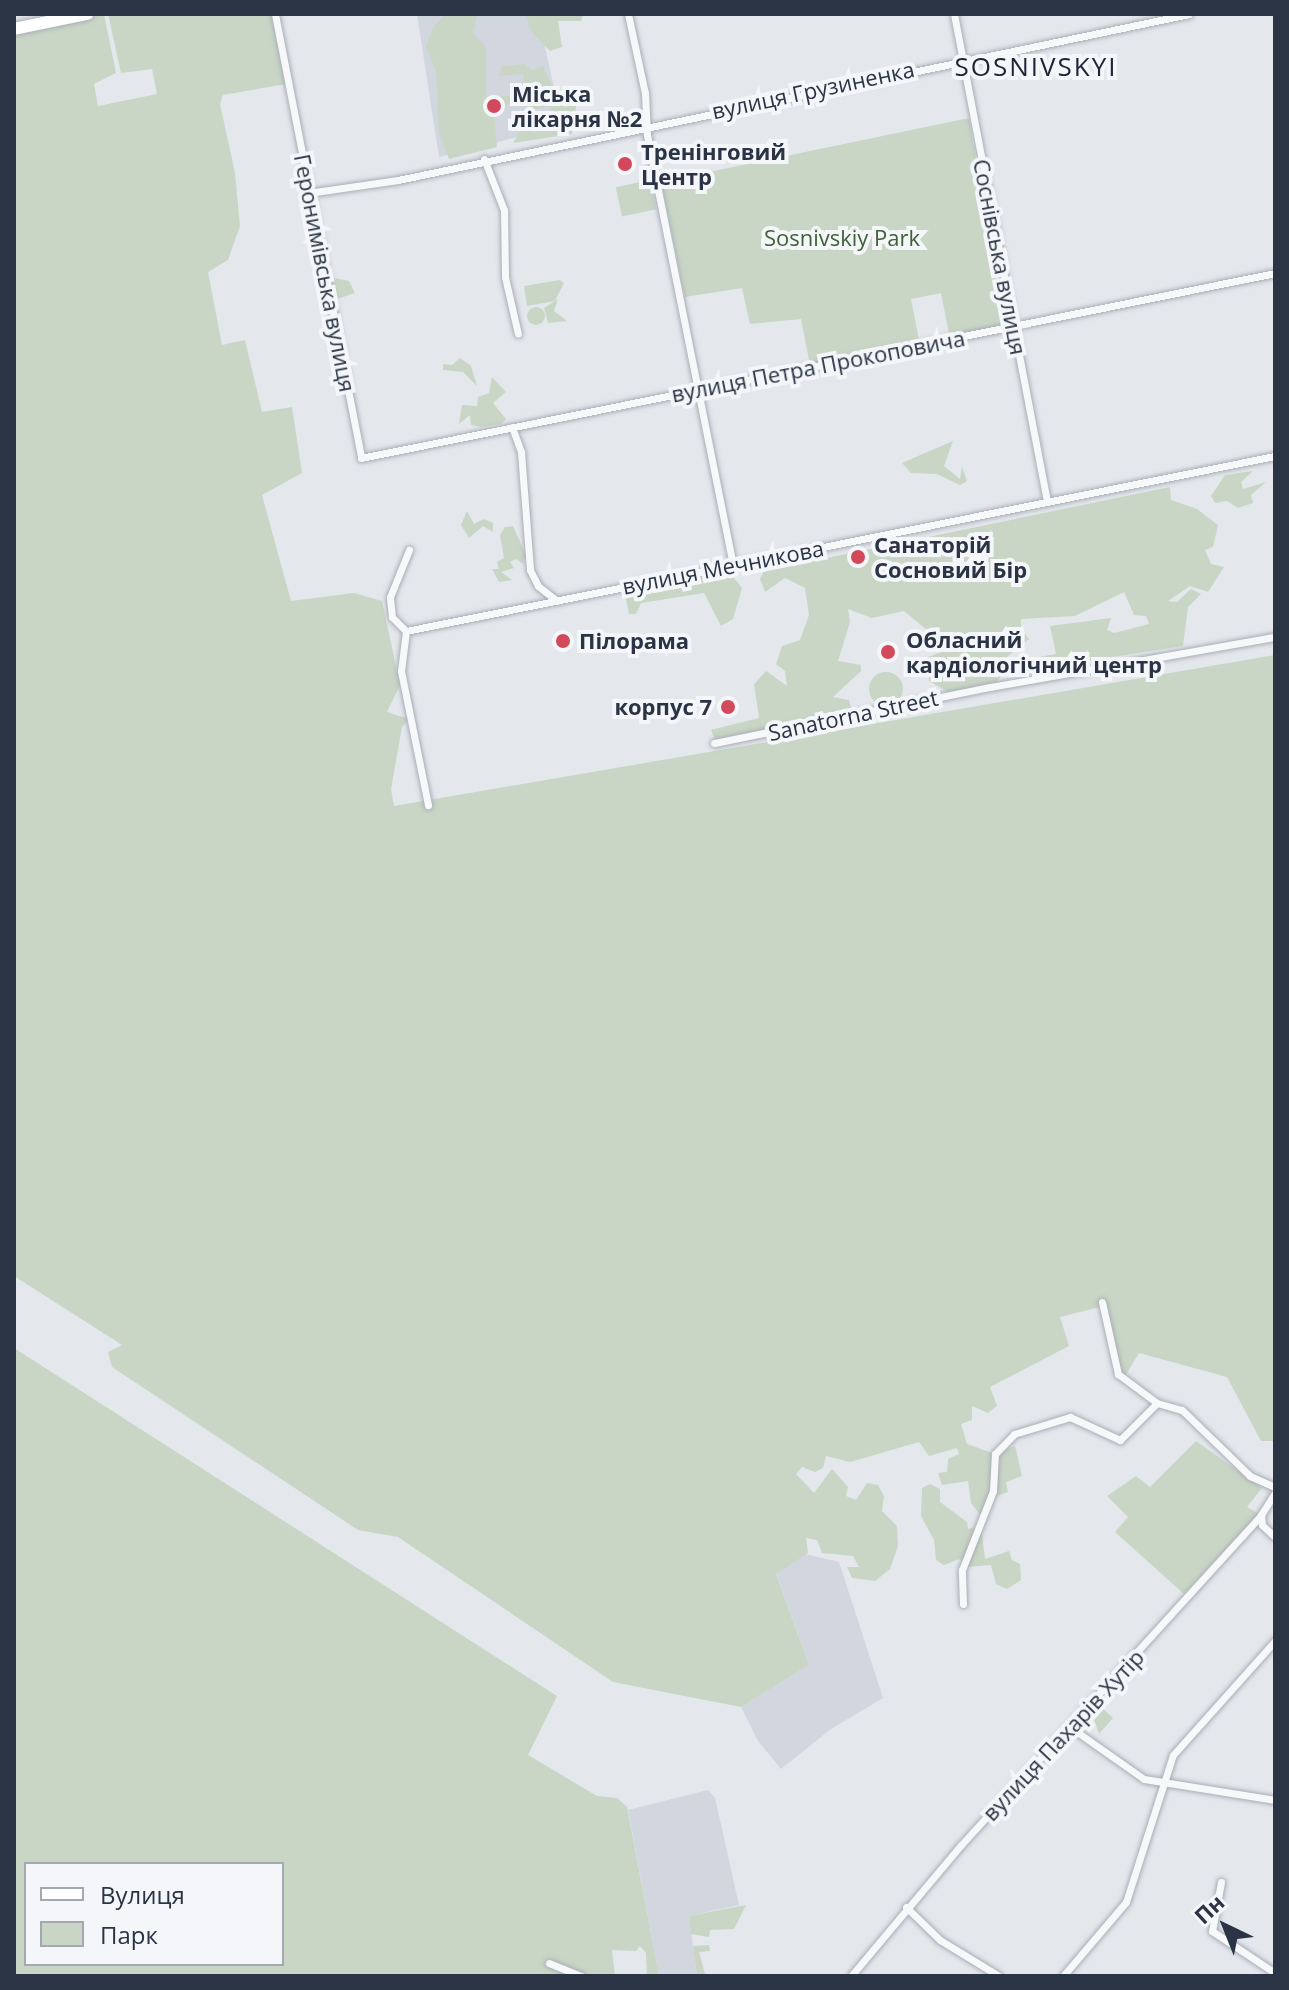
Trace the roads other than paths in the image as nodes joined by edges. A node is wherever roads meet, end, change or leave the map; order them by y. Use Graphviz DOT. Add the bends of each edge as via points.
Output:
graph roads {
  1 [pos="87,14"];
  2 [pos="275,14"];
  3 [pos="628,14"];
  4 [pos="954,14"];
  5 [pos="1189,14"];
  6 [pos="14,29"];
  7 [pos="963,59"];
  8 [pos="647,125"];
  9 [pos="484,159"];
  10 [pos="308,193"];
  11 [pos="1275,273"];
  12 [pos="1014,329"];
  13 [pos="518,334"];
  14 [pos="696,388"];
  15 [pos="512,427"];
  16 [pos="1275,456"];
  17 [pos="361,458"];
  18 [pos="1047,500"];
  19 [pos="409,550"];
  20 [pos="733,566"];
  21 [pos="557,601"];
  22 [pos="406,631"];
  23 [pos="1275,637"];
  24 [pos="714,743"];
  25 [pos="428,805"];
  26 [pos="1102,1302"];
  27 [pos="1157,1403"];
  28 [pos="1275,1490"];
  29 [pos="1261,1515"];
  30 [pos="1275,1537"];
  31 [pos="963,1604"];
  32 [pos="1275,1641"];
  33 [pos="1070,1727"];
  34 [pos="1164,1780"];
  35 [pos="1275,1800"];
  36 [pos="1221,1882"];
  37 [pos="906,1907"];
  38 [pos="549,1963"];
  39 [pos="1275,1973"];
  40 [pos="582,1976"];
  41 [pos="851,1976"];
  42 [pos="999,1976"];
  43 [pos="1063,1976"];
  1 -- 6 [label="main road"];
  2 -- 10 [label="street, Геронимівська вулиця"];
  3 -- 8 [label="street"];
  4 -- 7 [label="street, Соснівська вулиця"];
  5 -- 7 [label="street, вулиця Грузиненка"];
  7 -- 8 [label="street, вулиця Грузиненка"];
  7 -- 12 [label="street, Соснівська вулиця"];
  8 -- 9 [label="street, вулиця Грузиненка"];
  8 -- 14 [label="street"];
  9 -- 10 [label="street, вулиця Грузиненка" via="398,180"];
  9 -- 13 [label="street" via="504,210 505,277"];
  10 -- 17 [label="street, Геронимівська вулиця"];
  11 -- 12 [label="street, вулиця Петра Прокоповича"];
  12 -- 14 [label="street, вулиця Петра Прокоповича" via="808,372"];
  12 -- 18 [label="street, Соснівська вулиця"];
  14 -- 15 [label="street, вулиця Петра Прокоповича"];
  14 -- 20 [label="street"];
  15 -- 17 [label="street, вулиця Петра Прокоповича"];
  15 -- 21 [label="street" via="521,452 530,570 538,586"];
  16 -- 18 [label="street, вулиця Мечникова"];
  18 -- 20 [label="street, вулиця Мечникова"];
  19 -- 22 [label="street" via="390,597 392,617"];
  20 -- 21 [label="street, вулиця Мечникова"];
  21 -- 22 [label="street, вулиця Мечникова"];
  22 -- 25 [label="street" via="401,671"];
  23 -- 24 [label="street, Sanatorna Street"];
  26 -- 27 [label="street" via="1118,1374"];
  27 -- 28 [label="street" via="1182,1410 1250,1476"];
  27 -- 31 [label="street" via="1120,1440 1070,1417 1000,1444 993,1491 962,1570"];
  28 -- 29 [label="street, вулиця Пахарів Хутір"];
  29 -- 30 [label="street" via="1262,1525"];
  29 -- 33 [label="street, вулиця Пахарів Хутір"];
  32 -- 34 [label="street" via="1180,1746"];
  33 -- 34 [label="street" via="1137,1776"];
  33 -- 37 [label="street, вулиця Пахарів Хутір"];
  34 -- 35 [label="street"];
  34 -- 43 [label="street" via="1126,1902"];
  36 -- 39 [label="street" via="1212,1931"];
  37 -- 41 [label="street, вулиця Пахарів Хутір"];
  37 -- 42 [label="street" via="940,1940"];
  38 -- 40 [label="street"];
}
